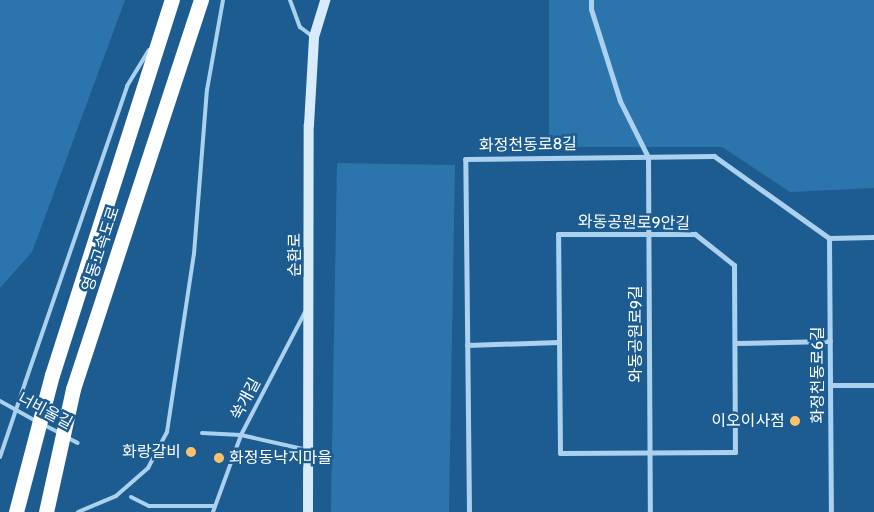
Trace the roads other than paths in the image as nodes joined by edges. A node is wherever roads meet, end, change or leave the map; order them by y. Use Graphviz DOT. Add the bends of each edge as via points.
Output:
graph roads {
  1 [pos="172,0"];
  2 [pos="201,0"];
  3 [pos="223,0"];
  4 [pos="290,0"];
  5 [pos="325,0"];
  6 [pos="592,0"];
  7 [pos="163,27"];
  8 [pos="314,37"];
  9 [pos="648,157"];
  10 [pos="648,234"];
  11 [pos="874,237"];
  12 [pos="829,238"];
  13 [pos="311,302"];
  14 [pos="830,341"];
  15 [pos="559,342"];
  16 [pos="734,343"];
  17 [pos="467,345"];
  18 [pos="830,385"];
  19 [pos="874,385"];
  20 [pos="0,401"];
  21 [pos="202,433"];
  22 [pos="241,435"];
  23 [pos="78,443"];
  24 [pos="309,451"];
  25 [pos="649,452"];
  26 [pos="0,457"];
  27 [pos="131,497"];
  28 [pos="214,506"];
  29 [pos="16,512"];
  30 [pos="46,512"];
  31 [pos="78,512"];
  32 [pos="213,512"];
  33 [pos="308,512"];
  34 [pos="469,512"];
  35 [pos="650,512"];
  36 [pos="831,512"];
  1 -- 7 [label="highway, 영동고속도로"];
  2 -- 30 [label="highway, 영동고속도로, bridge" via="73,390"];
  3 -- 31 [label="lane" via="207,90 194,254 167,432 148,468 116,496"];
  4 -- 8 [label="lane" via="300,27"];
  5 -- 8 [label="main road, 순환로"];
  6 -- 9 [label="street" via="591,9 620,101"];
  7 -- 26 [label="lane, bridge" via="127,86"];
  7 -- 29 [label="highway, 영동고속도로, bridge" via="52,375"];
  8 -- 13 [label="main road, 순환로" via="310,125"];
  9 -- 10 [label="street, 와동공원로9길"];
  9 -- 12 [label="street, 화정천동로8길" via="714,156"];
  9 -- 17 [label="street, 화정천동로8길" via="465,158"];
  10 -- 15 [label="street, 와동공원로9안길" via="558,234"];
  10 -- 16 [label="street, 와동공원로9안길" via="695,234 734,265"];
  10 -- 25 [label="street, 와동공원로9길"];
  11 -- 12 [label="street"];
  12 -- 14 [label="street, 화정천동로6길"];
  13 -- 22 [label="lane, 쑥개길"];
  13 -- 24 [label="main road, 순환로"];
  14 -- 16 [label="street"];
  14 -- 18 [label="street, 화정천동로6길"];
  15 -- 17 [label="street"];
  15 -- 25 [label="street, 와동공원로9안길" via="560,453"];
  16 -- 25 [label="street, 와동공원로9안길" via="735,452"];
  17 -- 34 [label="street, 화정천동로8길"];
  18 -- 19 [label="street"];
  18 -- 36 [label="street, 화정천동로6길"];
  20 -- 23 [label="lane, 너비울길"];
  21 -- 22 [label="lane"];
  22 -- 24 [label="lane"];
  22 -- 28 [label="lane, 쑥개길"];
  24 -- 33 [label="main road, 순환로"];
  25 -- 35 [label="street, 와동공원로9길"];
  27 -- 28 [label="lane" via="149,506"];
  28 -- 32 [label="lane, 쑥개길"];
}
